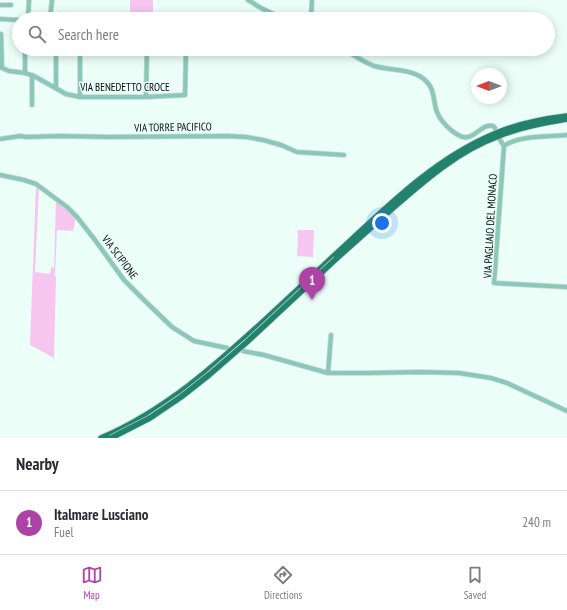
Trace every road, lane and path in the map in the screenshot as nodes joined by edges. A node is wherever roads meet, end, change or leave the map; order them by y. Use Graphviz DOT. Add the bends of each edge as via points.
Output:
graph roads {
  1 [pos="30,0"];
  2 [pos="52,0"];
  3 [pos="248,0"];
  4 [pos="312,0"];
  5 [pos="0,5"];
  6 [pos="11,5"];
  7 [pos="29,12"];
  8 [pos="51,12"];
  9 [pos="269,12"];
  10 [pos="311,12"];
  11 [pos="0,19"];
  12 [pos="12,20"];
  13 [pos="2,34"];
  14 [pos="24,56"];
  15 [pos="56,56"];
  16 [pos="80,56"];
  17 [pos="147,56"];
  18 [pos="186,56"];
  19 [pos="354,56"];
  20 [pos="1,67"];
  21 [pos="24,73"];
  22 [pos="32,75"];
  23 [pos="56,88"];
  24 [pos="80,97"];
  25 [pos="146,97"];
  26 [pos="32,105"];
  27 [pos="567,116"];
  28 [pos="567,119"];
  29 [pos="495,128"];
  30 [pos="567,135"];
  31 [pos="0,140"];
  32 [pos="500,140"];
  33 [pos="504,146"];
  34 [pos="344,155"];
  35 [pos="0,175"];
  36 [pos="338,254"];
  37 [pos="567,288"];
  38 [pos="331,335"];
  39 [pos="227,348"];
  40 [pos="243,351"];
  41 [pos="328,373"];
  42 [pos="567,411"];
  43 [pos="101,438"];
  44 [pos="111,438"];
  1 -- 7 [label="street"];
  2 -- 8 [label="street"];
  3 -- 9 [label="street"];
  4 -- 10 [label="street"];
  5 -- 6 [label="street"];
  11 -- 12 [label="street"];
  13 -- 20 [label="street"];
  14 -- 21 [label="street"];
  15 -- 23 [label="street"];
  16 -- 24 [label="street"];
  17 -- 25 [label="street"];
  18 -- 25 [label="street, VIA BENEDETTO CROCE" via="185,95"];
  19 -- 29 [label="street" via="374,66 414,74 427,81 431,87 437,114 447,126 463,137 468,137 489,125"];
  20 -- 21 [label="street, VIA BENEDETTO CROCE"];
  21 -- 22 [label="street, VIA BENEDETTO CROCE"];
  22 -- 23 [label="street, VIA BENEDETTO CROCE"];
  22 -- 26 [label="street"];
  23 -- 24 [label="street, VIA BENEDETTO CROCE" via="66,94"];
  24 -- 25 [label="street, VIA BENEDETTO CROCE"];
  27 -- 36 [label="highway" via="510,128 468,146 424,175"];
  28 -- 36 [label="highway" via="497,136 457,157 420,184"];
  30 -- 33 [label="street" via="526,138"];
  31 -- 34 [label="street, VIA TORRE PACIFICO" via="20,136 227,136 263,140 297,152"];
  32 -- 33 [label="street"];
  33 -- 37 [label="street, VIA PAGLIAIO DEL MONACO" via="494,283"];
  35 -- 39 [label="street, VIA SCIPIONE" via="36,184 67,207 124,280 172,327 194,341"];
  36 -- 43 [label="highway" via="204,374 143,417"];
  36 -- 44 [label="highway, bridge" via="204,380 150,418"];
  38 -- 41 [label="street"];
  40 -- 41 [label="street"];
  41 -- 42 [label="street" via="412,372 478,375 507,383"];
}
